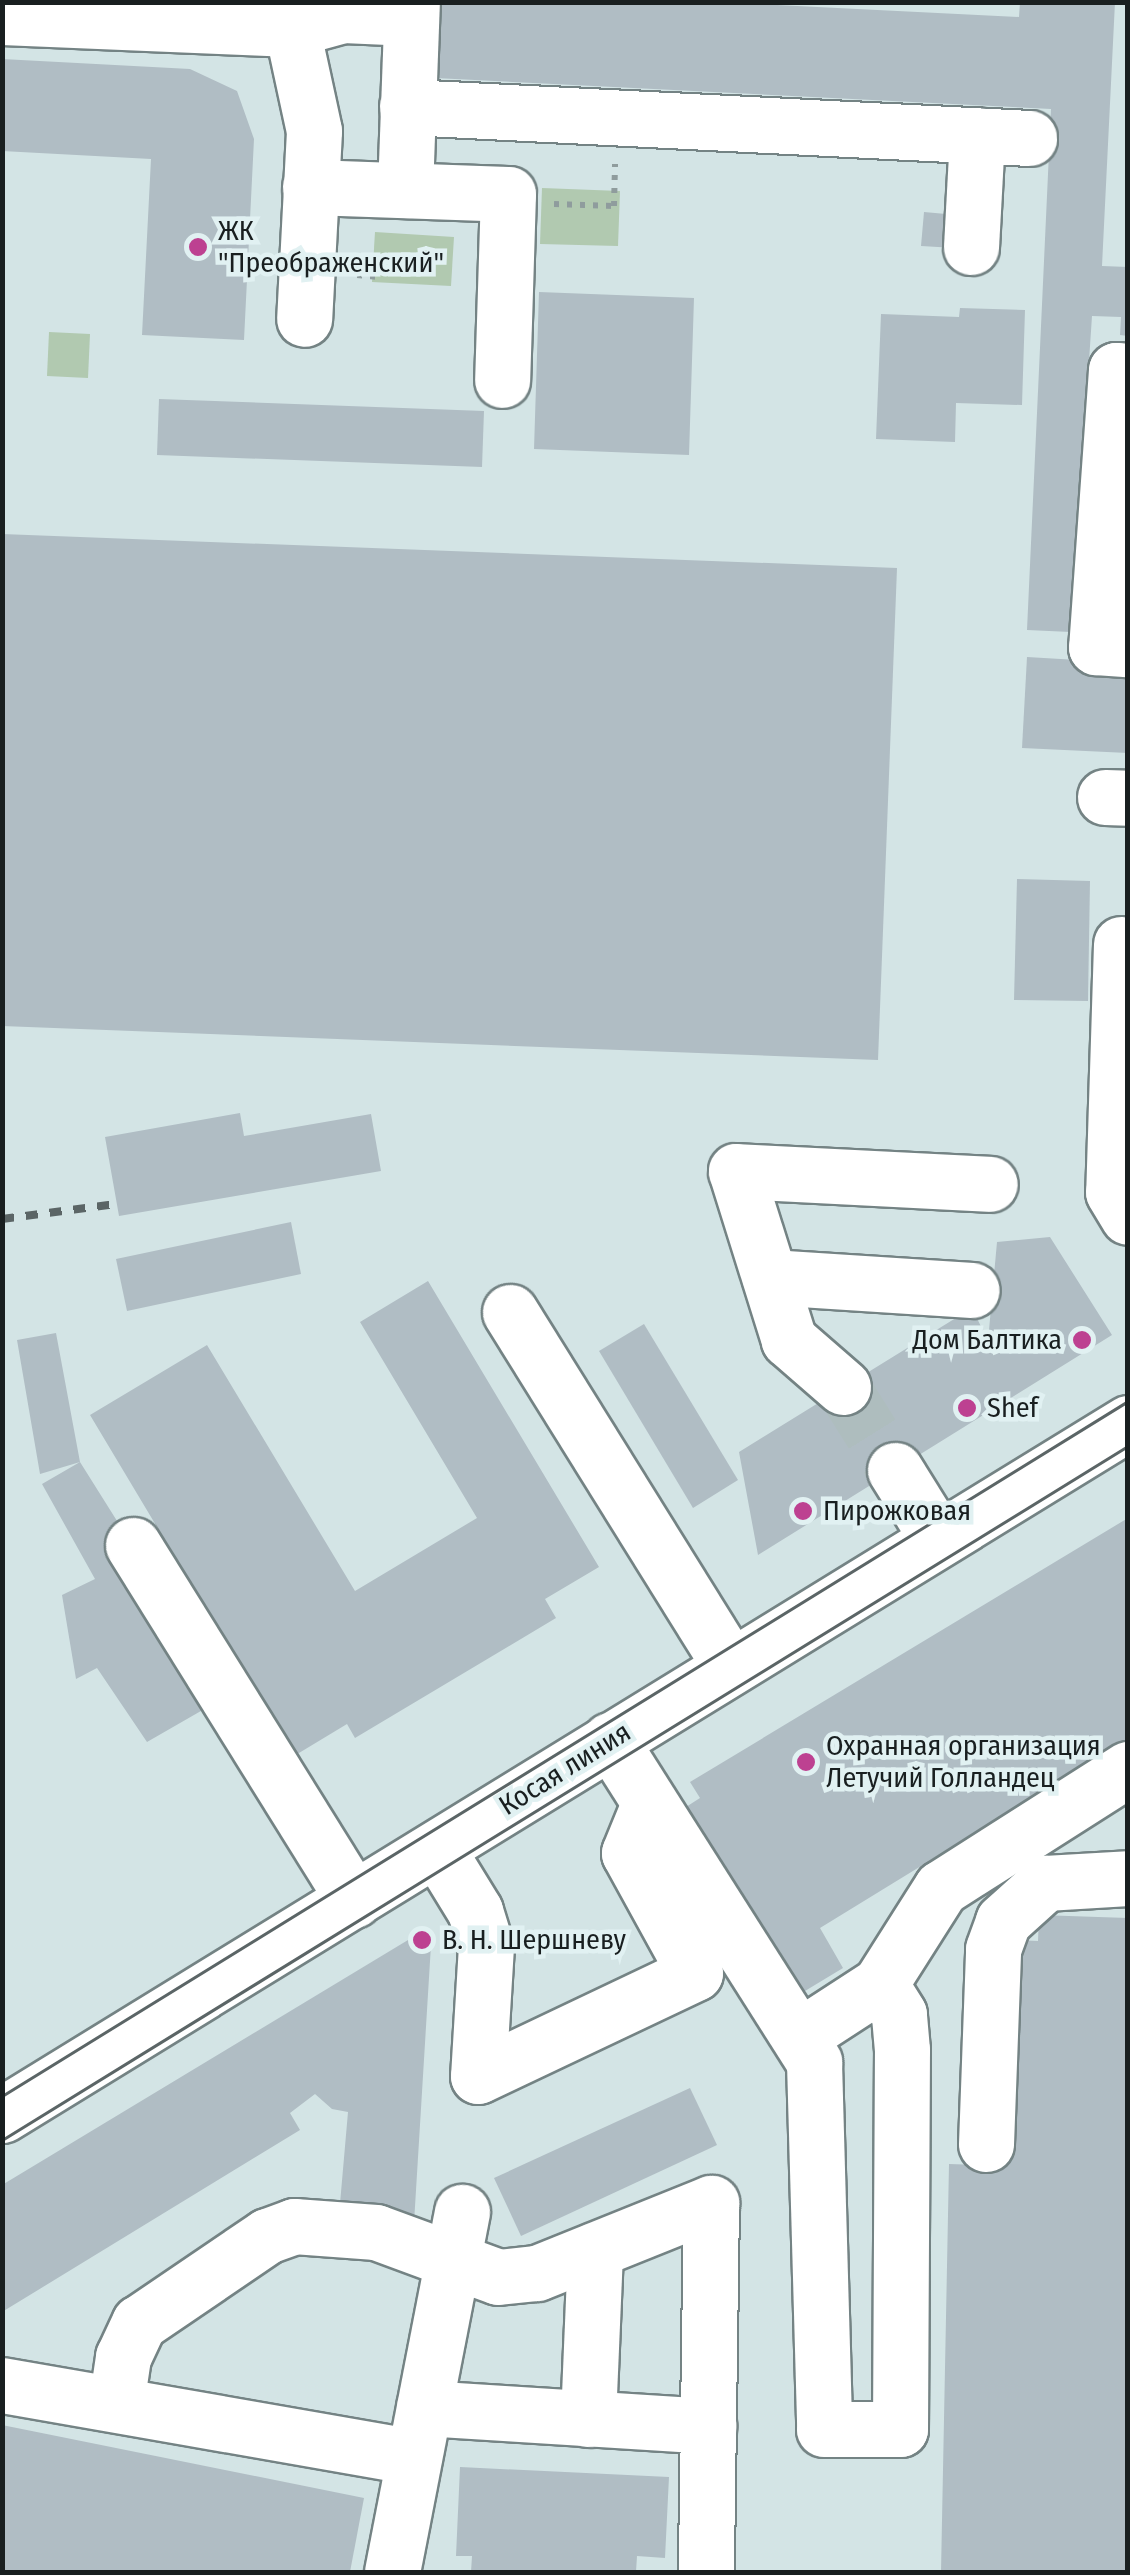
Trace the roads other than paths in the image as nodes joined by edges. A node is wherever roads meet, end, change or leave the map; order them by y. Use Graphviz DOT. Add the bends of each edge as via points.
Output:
graph roads {
  1 [pos="412,10"];
  2 [pos="2,17"];
  3 [pos="292,29"];
  4 [pos="407,107"];
  5 [pos="310,187"];
  6 [pos="406,190"];
  7 [pos="971,247"];
  8 [pos="304,319"];
  9 [pos="1128,370"];
  10 [pos="502,380"];
  11 [pos="1128,649"];
  12 [pos="1120,944"];
  13 [pos="990,1184"];
  14 [pos="1128,1217"];
  15 [pos="770,1277"];
  16 [pos="972,1290"];
  17 [pos="510,1312"];
  18 [pos="843,1387"];
  19 [pos="1128,1422"];
  20 [pos="895,1470"];
  21 [pos="938,1540"];
  22 [pos="133,1545"];
  23 [pos="730,1666"];
  24 [pos="610,1740"];
  25 [pos="1128,1769"];
  26 [pos="649,1804"];
  27 [pos="437,1848"];
  28 [pos="1128,1878"];
  29 [pos="354,1900"];
  30 [pos="880,1984"];
  31 [pos="800,2036"];
  32 [pos="2,2115"];
  33 [pos="986,2144"];
  34 [pos="458,2238"];
  35 [pos="595,2250"];
  36 [pos="2,2384"];
  37 [pos="116,2404"];
  38 [pos="588,2418"];
  39 [pos="708,2426"];
  40 [pos="419,2432"];
  41 [pos="392,2572"];
  42 [pos="706,2572"];
  1 -- 3 [label="street" via="343,15"];
  1 -- 4 [label="street"];
  2 -- 3 [label="street"];
  3 -- 5 [label="street" via="296,64 310,95"];
  4 -- 6 [label="street"];
  4 -- 7 [label="street" via="1003,136"];
  5 -- 6 [label="street"];
  5 -- 8 [label="street"];
  6 -- 10 [label="street" via="508,194"];
  9 -- 11 [label="street" via="1116,370 1096,647"];
  12 -- 14 [label="street" via="1113,1192"];
  13 -- 15 [label="street" via="736,1170"];
  15 -- 16 [label="street"];
  15 -- 18 [label="street" via="788,1340"];
  17 -- 23 [label="street"];
  19 -- 21 [label="street, Косая линия"];
  20 -- 21 [label="street"];
  21 -- 23 [label="street, Косая линия"];
  22 -- 29 [label="street"];
  23 -- 24 [label="street, Косая линия"];
  24 -- 26 [label="street"];
  24 -- 27 [label="street, Косая линия"];
  25 -- 30 [label="street" via="941,1888"];
  26 -- 27 [label="street" via="628,1854 695,1974 478,2076 486,1946 475,1911"];
  26 -- 31 [label="street"];
  27 -- 29 [label="street, Косая линия"];
  28 -- 33 [label="street" via="1045,1883 1002,1920 992,1949"];
  29 -- 32 [label="street, Косая линия"];
  30 -- 31 [label="street"];
  30 -- 31 [label="street" via="899,2014 902,2050 900,2430 824,2429 814,2062"];
  34 -- 35 [label="street" via="498,2277 537,2273"];
  34 -- 37 [label="street" via="324,2224 266,2236 140,2323 124,2358"];
  34 -- 40 [label="street"];
  35 -- 38 [label="street"];
  35 -- 39 [label="street" via="711,2203"];
  36 -- 37 [label="street"];
  37 -- 40 [label="street"];
  38 -- 39 [label="street"];
  38 -- 40 [label="street"];
  39 -- 42 [label="street"];
  40 -- 41 [label="street"];
}
